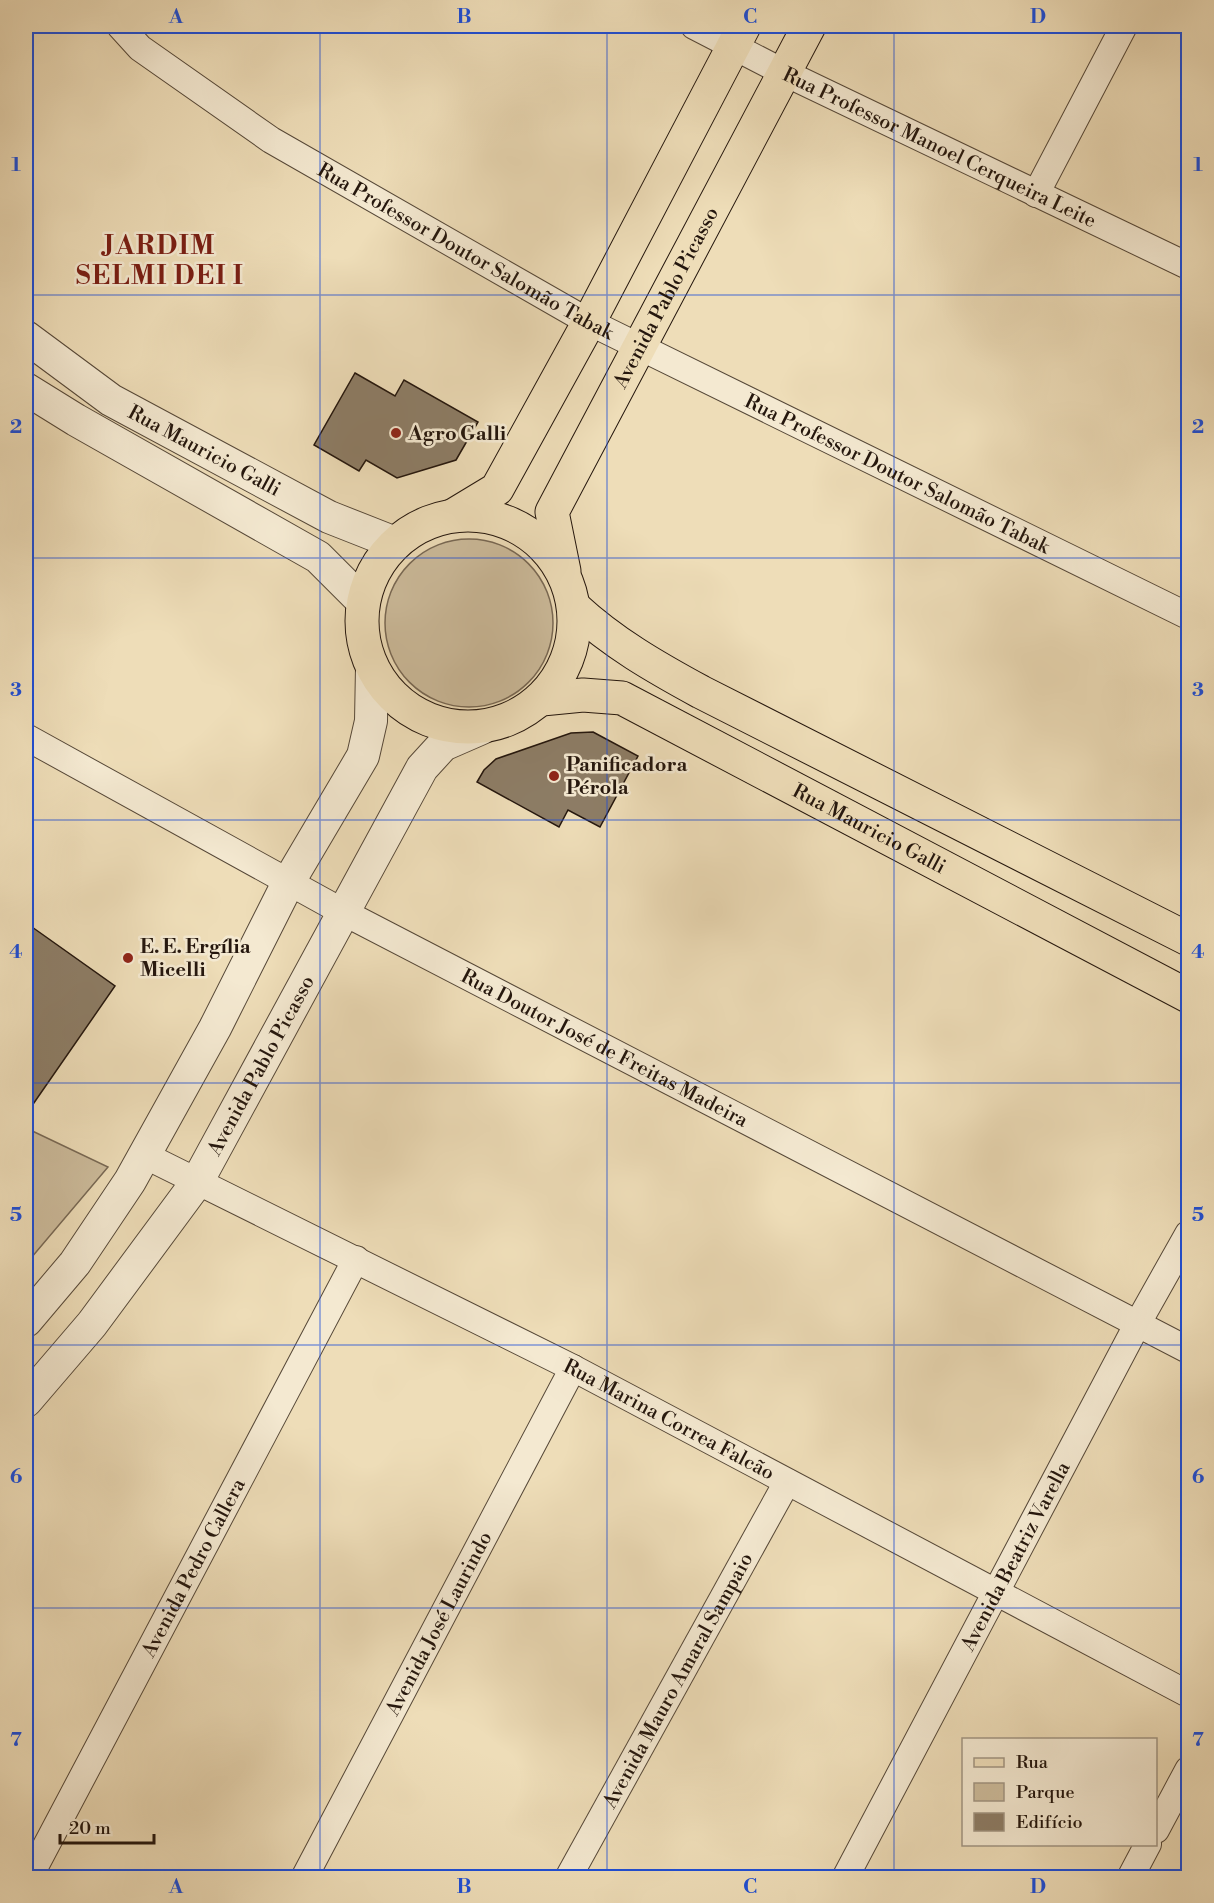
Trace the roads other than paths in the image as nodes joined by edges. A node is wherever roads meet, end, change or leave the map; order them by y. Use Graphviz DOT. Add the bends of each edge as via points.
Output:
graph roads {
  1 [pos="120,26"];
  2 [pos="694,26"];
  3 [pos="810,26"];
  4 [pos="1124,26"];
  5 [pos="738,36"];
  6 [pos="784,73"];
  7 [pos="1036,194"];
  8 [pos="1188,266"];
  9 [pos="589,322"];
  10 [pos="26,337"];
  11 [pos="640,346"];
  12 [pos="26,389"];
  13 [pos="454,515"];
  14 [pos="394,543"];
  15 [pos="564,576"];
  16 [pos="363,602"];
  17 [pos="574,608"];
  18 [pos="1188,616"];
  19 [pos="372,667"];
  20 [pos="542,699"];
  21 [pos="482,728"];
  22 [pos="26,737"];
  23 [pos="288,883"];
  24 [pos="343,912"];
  25 [pos="1188,939"];
  26 [pos="1188,996"];
  27 [pos="144,1155"];
  28 [pos="197,1182"];
  29 [pos="1188,1234"];
  30 [pos="356,1259"];
  31 [pos="26,1321"];
  32 [pos="1138,1323"];
  33 [pos="1188,1350"];
  34 [pos="573,1368"];
  35 [pos="26,1401"];
  36 [pos="787,1482"];
  37 [pos="996,1592"];
  38 [pos="1188,1694"];
  39 [pos="1188,1770"];
  40 [pos="1157,1826"];
  41 [pos="1147,1846"];
  42 [pos="29,1878"];
  43 [pos="304,1878"];
  44 [pos="568,1878"];
  45 [pos="845,1878"];
  46 [pos="1130,1878"];
  1 -- 9 [label="street, Rua Professor Doutor Salomão Tabak" via="140,48 271,140"];
  2 -- 5 [label="street, Rua Professor Manoel Cerqueira Leite"];
  3 -- 6 [label="main road, Avenida Pablo Picasso"];
  4 -- 7 [label="street"];
  5 -- 6 [label="street, Rua Professor Manoel Cerqueira Leite"];
  5 -- 9 [label="main road"];
  6 -- 7 [label="street, Rua Professor Manoel Cerqueira Leite"];
  6 -- 11 [label="main road, Avenida Pablo Picasso"];
  7 -- 8 [label="street, Rua Professor Manoel Cerqueira Leite"];
  9 -- 11 [label="street, Rua Professor Doutor Salomão Tabak"];
  9 -- 13 [label="main road" via="497,489"];
  10 -- 14 [label="street, Rua Mauricio Galli" via="111,400 328,517"];
  11 -- 15 [label="main road, Avenida Pablo Picasso" via="552,512"];
  11 -- 18 [label="street, Rua Professor Doutor Salomão Tabak"];
  12 -- 16 [label="street, Rua Mauricio Galli" via="318,557"];
  13 -- 14 [label="main road" via="422,525"];
  13 -- 15 [label="main road" via="488,516 519,527 546,548"];
  14 -- 16 [label="main road" via="375,570"];
  15 -- 17 [label="main road"];
  16 -- 19 [label="main road" via="362,635"];
  17 -- 20 [label="main road" via="577,628 562,673"];
  17 -- 25 [label="main road" via="633,655 701,692"];
  19 -- 21 [label="main road" via="389,694 417,715 448,727"];
  19 -- 23 [label="street" via="370,721 363,756"];
  20 -- 21 [label="main road" via="514,718"];
  20 -- 26 [label="main road, Rua Mauricio Galli" via="583,695 622,698"];
  21 -- 24 [label="street, Avenida Pablo Picasso" via="443,745 422,768"];
  22 -- 23 [label="street, Rua Doutor José de Freitas Madeira"];
  23 -- 24 [label="street, Rua Doutor José de Freitas Madeira"];
  23 -- 27 [label="street" via="215,1028"];
  24 -- 28 [label="street, Avenida Pablo Picasso"];
  24 -- 32 [label="street, Rua Doutor José de Freitas Madeira"];
  27 -- 28 [label="street, Rua Marina Correa Falcão"];
  27 -- 31 [label="street" via="75,1263"];
  28 -- 30 [label="street, Rua Marina Correa Falcão"];
  28 -- 35 [label="street, Avenida Pablo Picasso" via="92,1324"];
  29 -- 32 [label="street, Avenida Beatriz Varella"];
  30 -- 34 [label="street, Rua Marina Correa Falcão"];
  30 -- 42 [label="street, Avenida Pedro Callera"];
  32 -- 33 [label="street, Rua Doutor José de Freitas Madeira"];
  32 -- 37 [label="street, Avenida Beatriz Varella"];
  34 -- 36 [label="street, Rua Marina Correa Falcão"];
  34 -- 43 [label="street, Avenida José Laurindo"];
  36 -- 37 [label="street, Rua Marina Correa Falcão"];
  36 -- 44 [label="street, Avenida Mauro Amaral Sampaio"];
  37 -- 38 [label="street, Rua Marina Correa Falcão"];
  37 -- 45 [label="street, Avenida Beatriz Varella"];
  39 -- 40 [label="street"];
  41 -- 46 [label="street"];
}
